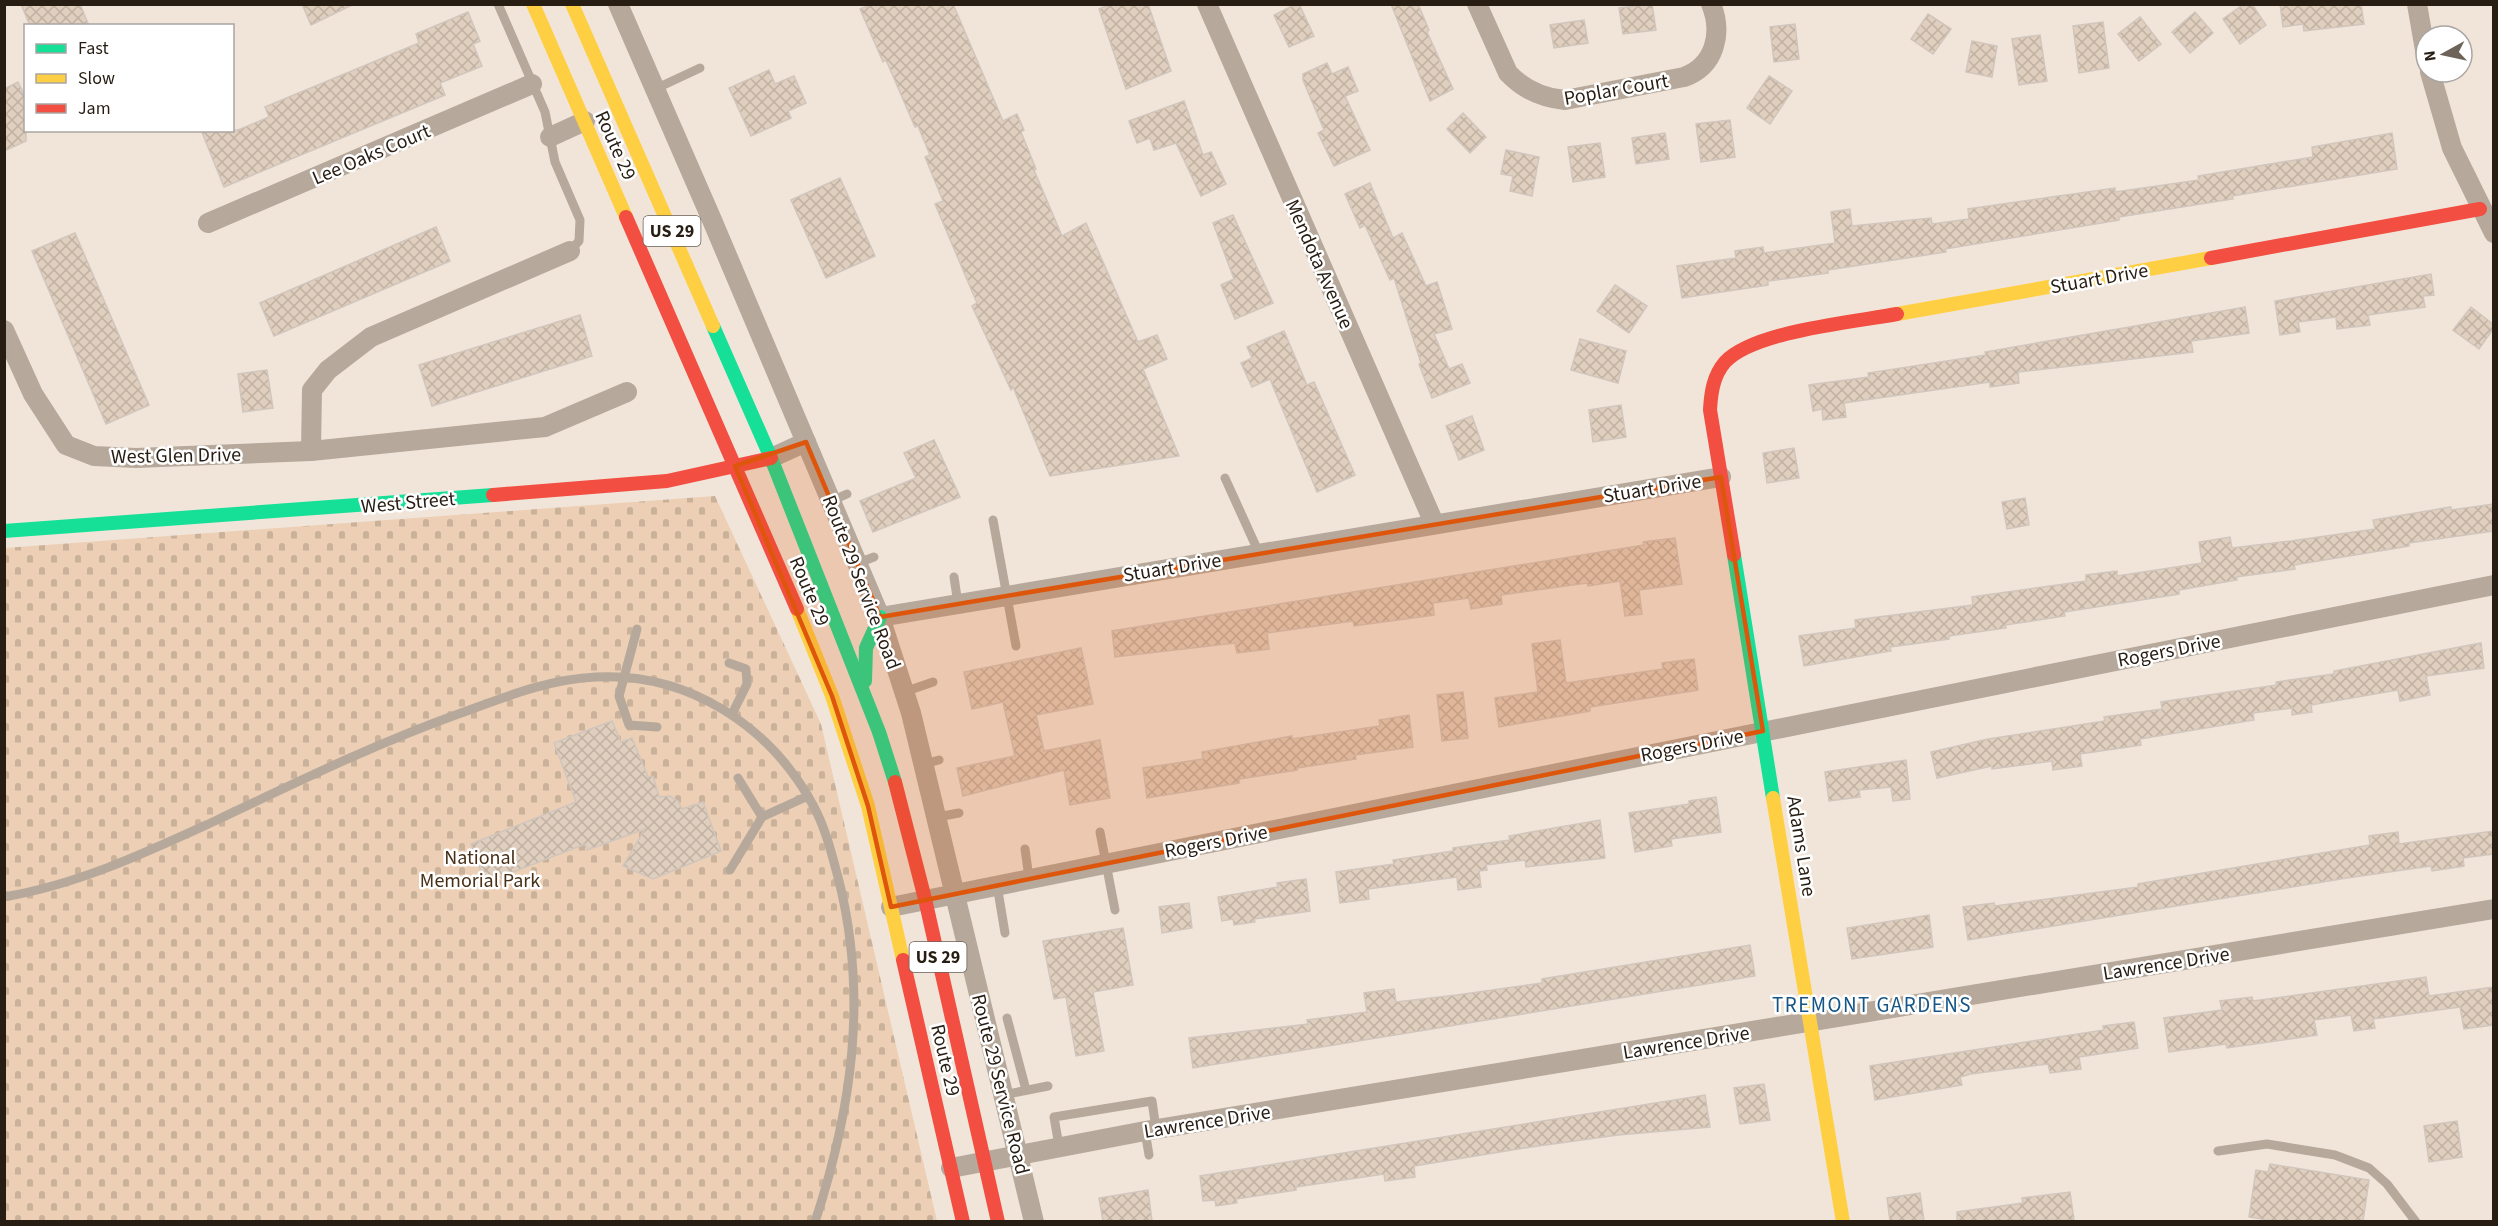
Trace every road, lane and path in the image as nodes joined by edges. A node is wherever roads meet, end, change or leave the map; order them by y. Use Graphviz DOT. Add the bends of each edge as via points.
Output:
graph roads {
  1 [pos="498,4"];
  2 [pos="533,4"];
  3 [pos="572,4"];
  4 [pos="618,4"];
  5 [pos="1207,4"];
  6 [pos="1477,4"];
  7 [pos="1711,4"];
  8 [pos="2417,4"];
  9 [pos="2420,24"];
  10 [pos="700,68"];
  11 [pos="532,84"];
  12 [pos="2433,84"];
  13 [pos="655,89"];
  14 [pos="585,121"];
  15 [pos="550,137"];
  16 [pos="2480,209"];
  17 [pos="208,223"];
  18 [pos="2493,233"];
  19 [pos="570,251"];
  20 [pos="4,330"];
  21 [pos="627,392"];
  22 [pos="806,442"];
  23 [pos="311,451"];
  24 [pos="771,458"];
  25 [pos="735,466"];
  26 [pos="1721,477"];
  27 [pos="1225,478"];
  28 [pos="993,520"];
  29 [pos="1434,524"];
  30 [pos="4,531"];
  31 [pos="1258,552"];
  32 [pos="954,577"];
  33 [pos="2493,585"];
  34 [pos="1007,596"];
  35 [pos="958,604"];
  36 [pos="880,617"];
  37 [pos="638,629"];
  38 [pos="1016,646"];
  39 [pos="729,663"];
  40 [pos="624,678"];
  41 [pos="933,682"];
  42 [pos="904,692"];
  43 [pos="866,695"];
  44 [pos="732,714"];
  45 [pos="657,727"];
  46 [pos="1763,731"];
  47 [pos="738,778"];
  48 [pos="808,796"];
  49 [pos="959,813"];
  50 [pos="762,817"];
  51 [pos="937,817"];
  52 [pos="1101,832"];
  53 [pos="1025,849"];
  54 [pos="1106,863"];
  55 [pos="729,870"];
  56 [pos="1029,878"];
  57 [pos="997,885"];
  58 [pos="955,893"];
  59 [pos="4,897"];
  60 [pos="925,899"];
  61 [pos="891,907"];
  62 [pos="2493,909"];
  63 [pos="1115,910"];
  64 [pos="1005,933"];
  65 [pos="1007,1018"];
  66 [pos="1811,1021"];
  67 [pos="1047,1086"];
  68 [pos="1026,1090"];
  69 [pos="1003,1095"];
  70 [pos="1151,1130"];
  71 [pos="1059,1146"];
  72 [pos="2218,1151"];
  73 [pos="1017,1154"];
  74 [pos="1149,1155"];
  75 [pos="984,1160"];
  76 [pos="951,1168"];
  77 [pos="815,1221"];
  78 [pos="963,1221"];
  79 [pos="998,1221"];
  80 [pos="1034,1221"];
  81 [pos="1843,1221"];
  82 [pos="2416,1221"];
  1 -- 11 [label="lane"];
  2 -- 14 [label="main road, Route 29 / US 29"];
  3 -- 24 [label="main road, Route 29 / US 29"];
  4 -- 13 [label="street, Route 29 Service Road"];
  5 -- 29 [label="street, Mendota Avenue"];
  6 -- 7 [label="street, Poplar Court" via="1515,81 1546,99 1565,100 1684,77 1701,68 1716,41"];
  8 -- 9 [label="street"];
  10 -- 13 [label="lane"];
  11 -- 15 [label="lane"];
  11 -- 17 [label="street, Lee Oaks Court"];
  12 -- 16 [label="street" via="2452,148"];
  13 -- 22 [label="street, Route 29 Service Road"];
  14 -- 15 [label="street"];
  14 -- 25 [label="main road, Route 29 / US 29"];
  15 -- 19 [label="lane" via="555,162 580,220 579,241"];
  16 -- 18 [label="street"];
  16 -- 26 [label="main road, Stuart Drive" via="1756,341 1725,361 1710,397"];
  19 -- 23 [label="street" via="371,337 328,370 312,390"];
  20 -- 23 [label="street, West Glen Drive" via="33,394 66,445 94,456 136,458"];
  21 -- 23 [label="street, West Glen Drive" via="545,427"];
  22 -- 24 [label="street, West Street"];
  22 -- 36 [label="street, Route 29 Service Road" via="839,498 866,560"];
  24 -- 25 [label="main road, West Street"];
  24 -- 43 [label="main road, Route 29 / US 29"];
  25 -- 30 [label="main road, West Street" via="667,481"];
  25 -- 61 [label="main road, Route 29 / US 29" via="832,696 868,806"];
  26 -- 29 [label="street, Stuart Drive"];
  26 -- 46 [label="main road, Adams Lane"];
  27 -- 31 [label="lane"];
  28 -- 34 [label="lane"];
  29 -- 31 [label="street, Stuart Drive"];
  31 -- 34 [label="street, Stuart Drive"];
  32 -- 35 [label="lane"];
  33 -- 46 [label="street, Rogers Drive"];
  34 -- 35 [label="street, Stuart Drive"];
  34 -- 38 [label="lane"];
  35 -- 36 [label="street, Stuart Drive"];
  36 -- 42 [label="street, Route 29 Service Road"];
  36 -- 43 [label="main road" via="868,635 862,658"];
  37 -- 40 [label="lane"];
  39 -- 44 [label="lane" via="746,669 747,684"];
  40 -- 44 [label="lane" via="676,687"];
  40 -- 45 [label="lane" via="619,696 629,725"];
  40 -- 59 [label="lane" via="565,680 497,700 364,751 132,859 83,878"];
  41 -- 42 [label="lane"];
  42 -- 51 [label="street, Route 29 Service Road" via="931,762"];
  43 -- 60 [label="main road, Route 29 / US 29" via="896,785"];
  44 -- 48 [label="lane" via="783,759"];
  46 -- 54 [label="street, Rogers Drive"];
  46 -- 66 [label="main road, Adams Lane"];
  47 -- 50 [label="lane"];
  48 -- 50 [label="lane"];
  48 -- 77 [label="lane" via="831,848 847,915 855,1010 852,1069 843,1120"];
  49 -- 51 [label="lane"];
  50 -- 55 [label="lane"];
  51 -- 58 [label="street, Route 29 Service Road"];
  52 -- 54 [label="lane"];
  53 -- 56 [label="lane"];
  54 -- 56 [label="street, Rogers Drive"];
  54 -- 63 [label="lane"];
  56 -- 57 [label="street, Rogers Drive"];
  57 -- 58 [label="street, Rogers Drive"];
  57 -- 64 [label="lane"];
  58 -- 60 [label="street, Rogers Drive"];
  58 -- 69 [label="street, Route 29 Service Road"];
  60 -- 61 [label="street, Rogers Drive"];
  60 -- 75 [label="main road, Route 29 / US 29"];
  61 -- 76 [label="main road, Route 29 / US 29"];
  62 -- 66 [label="street, Lawrence Drive"];
  65 -- 68 [label="lane"];
  66 -- 70 [label="street, Lawrence Drive"];
  66 -- 81 [label="main road, Adams Lane"];
  67 -- 68 [label="lane"];
  68 -- 69 [label="lane"];
  69 -- 73 [label="street, Route 29 Service Road"];
  70 -- 71 [label="street, Lawrence Drive"];
  70 -- 71 [label="lane" via="1152,1101 1054,1117"];
  70 -- 74 [label="lane"];
  71 -- 73 [label="street, Lawrence Drive"];
  72 -- 82 [label="lane" via="2267,1144 2336,1155 2369,1168"];
  73 -- 75 [label="street, Lawrence Drive"];
  73 -- 80 [label="street, Route 29 Service Road"];
  75 -- 76 [label="street, Lawrence Drive"];
  75 -- 79 [label="main road, Route 29 / US 29"];
  76 -- 78 [label="main road, Route 29 / US 29"];
}
